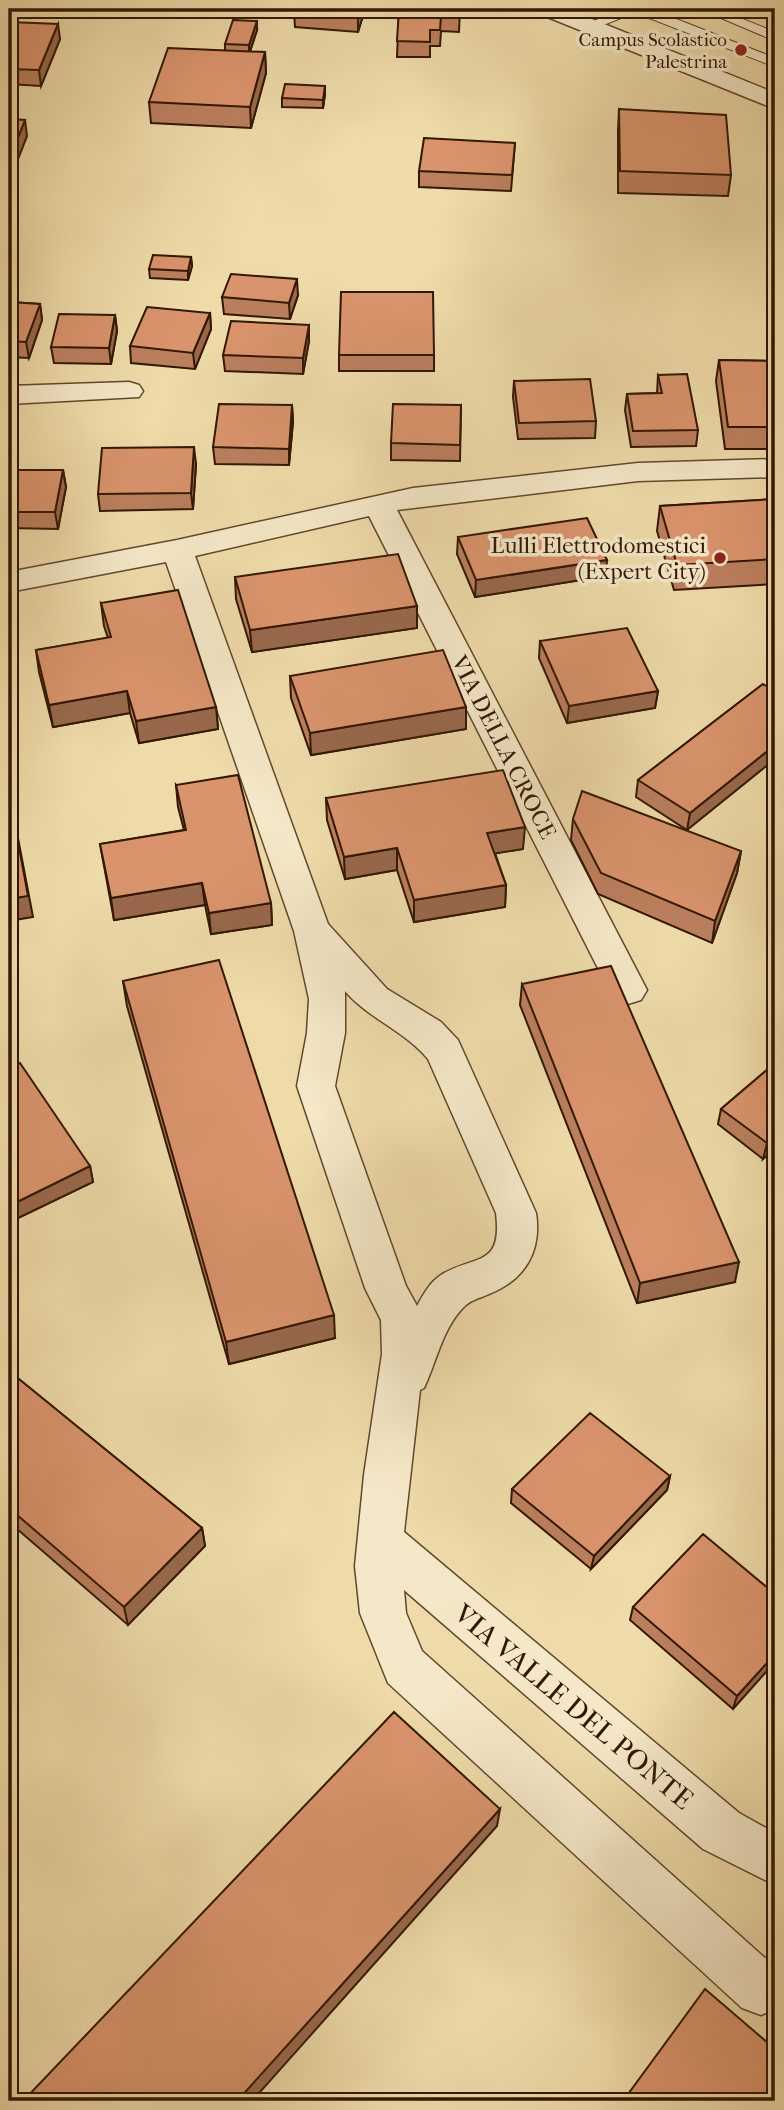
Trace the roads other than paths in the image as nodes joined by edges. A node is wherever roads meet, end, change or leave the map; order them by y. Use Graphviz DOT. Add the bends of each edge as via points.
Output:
graph roads {
  1 [pos="548,9"];
  2 [pos="707,9"];
  3 [pos="591,26"];
  4 [pos="775,37"];
  5 [pos="775,62"];
  6 [pos="775,102"];
  7 [pos="129,390"];
  8 [pos="9,395"];
  9 [pos="775,468"];
  10 [pos="379,505"];
  11 [pos="177,550"];
  12 [pos="9,582"];
  13 [pos="312,930"];
  14 [pos="628,990"];
  15 [pos="399,1398"];
  16 [pos="380,1541"];
  17 [pos="775,1860"];
  18 [pos="761,1989"];
  1 -- 3 [label="street"];
  2 -- 4 [label="lane"];
  3 -- 5 [label="lane" via="624,12 646,12"];
  3 -- 6 [label="street"];
  7 -- 8 [label="street"];
  9 -- 10 [label="street" via="638,472 413,497"];
  10 -- 11 [label="street"];
  10 -- 14 [label="street, VIA DELLA CROCE"];
  11 -- 12 [label="street"];
  11 -- 13 [label="street"];
  13 -- 15 [label="street" via="328,999 316,1086 386,1288 402,1320"];
  13 -- 15 [label="street" via="374,999 428,1032 444,1051 516,1213 520,1237 513,1255 477,1281 455,1287 436,1310"];
  15 -- 16 [label="street"];
  16 -- 17 [label="street, VIA VALLE DEL PONTE" via="721,1831"];
  16 -- 18 [label="street" via="383,1614 405,1667"];
}
